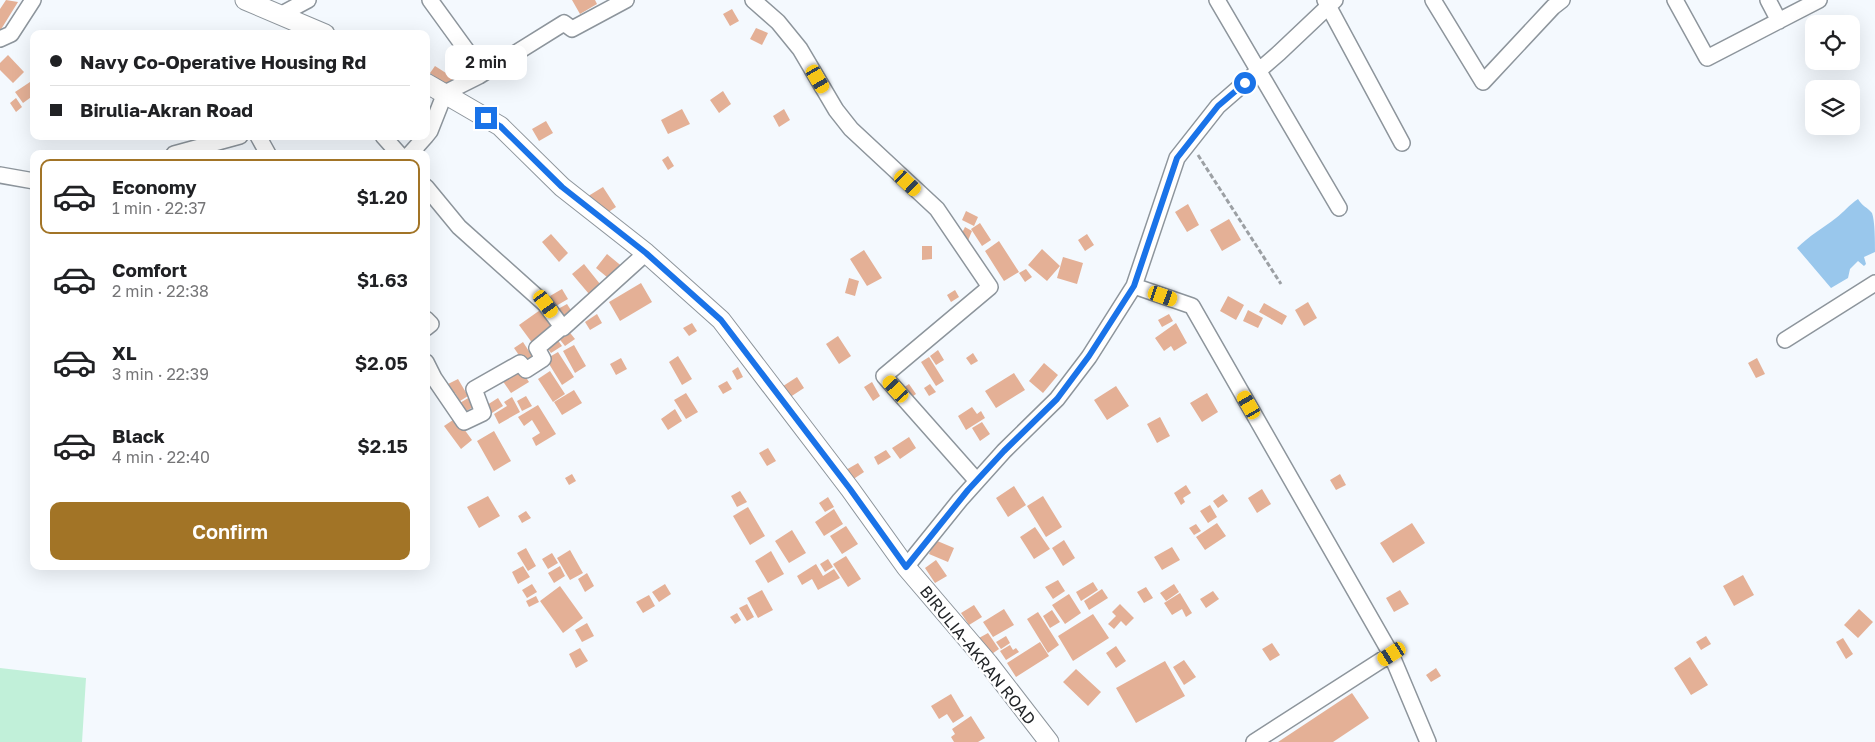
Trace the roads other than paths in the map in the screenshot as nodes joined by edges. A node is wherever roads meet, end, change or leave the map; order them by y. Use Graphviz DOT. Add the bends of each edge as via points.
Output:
graph roads {
  1 [pos="33,0"];
  2 [pos="308,0"];
  3 [pos="430,0"];
  4 [pos="626,0"];
  5 [pos="753,0"];
  6 [pos="1217,0"];
  7 [pos="1433,0"];
  8 [pos="1675,0"];
  9 [pos="1768,0"];
  10 [pos="1819,0"];
  11 [pos="251,2"];
  12 [pos="1329,2"];
  13 [pos="1555,2"];
  14 [pos="280,15"];
  15 [pos="1779,21"];
  16 [pos="316,30"];
  17 [pos="0,39"];
  18 [pos="1258,71"];
  19 [pos="482,74"];
  20 [pos="430,85"];
  21 [pos="445,93"];
  22 [pos="430,132"];
  23 [pos="225,140"];
  24 [pos="387,140"];
  25 [pos="422,140"];
  26 [pos="1402,143"];
  27 [pos="189,150"];
  28 [pos="395,150"];
  29 [pos="414,150"];
  30 [pos="0,175"];
  31 [pos="30,180"];
  32 [pos="430,192"];
  33 [pos="1339,208"];
  34 [pos="646,253"];
  35 [pos="1875,283"];
  36 [pos="1134,286"];
  37 [pos="562,327"];
  38 [pos="1785,340"];
  39 [pos="430,370"];
  40 [pos="977,481"];
  41 [pos="906,567"];
  42 [pos="1392,654"];
  43 [pos="1049,742"];
  44 [pos="1254,742"];
  45 [pos="1428,742"];
  1 -- 17 [label="street" via="11,34"];
  2 -- 14 [label="street"];
  3 -- 19 [label="street"];
  4 -- 19 [label="street" via="572,29 564,23"];
  5 -- 40 [label="street" via="778,22 800,49 851,130 937,209 990,286 884,376"];
  6 -- 18 [label="street"];
  7 -- 13 [label="street" via="1483,82"];
  8 -- 15 [label="street" via="1708,58"];
  9 -- 15 [label="street"];
  10 -- 15 [label="street"];
  11 -- 14 [label="street"];
  12 -- 18 [label="street"];
  12 -- 26 [label="street"];
  14 -- 16 [label="street"];
  18 -- 33 [label="street"];
  18 -- 36 [label="street" via="1218,106 1177,158"];
  19 -- 21 [label="street"];
  20 -- 21 [label="street, BIRULIA-AKRAN ROAD"];
  21 -- 22 [label="street"];
  21 -- 34 [label="street, BIRULIA-AKRAN ROAD" via="500,126 562,187"];
  23 -- 27 [label="street"];
  24 -- 28 [label="street"];
  25 -- 29 [label="street"];
  30 -- 31 [label="street"];
  32 -- 37 [label="street" via="459,227 546,304"];
  34 -- 37 [label="street"];
  34 -- 41 [label="street, BIRULIA-AKRAN ROAD" via="721,320"];
  35 -- 38 [label="street"];
  36 -- 40 [label="street" via="1057,399"];
  36 -- 42 [label="street" via="1192,306"];
  37 -- 39 [label="street" via="537,348 543,359 526,370 520,363 474,389 483,413 464,422"];
  40 -- 41 [label="street"];
  41 -- 43 [label="street, BIRULIA-AKRAN ROAD" via="988,663"];
  42 -- 44 [label="street"];
  42 -- 45 [label="street"];
}
